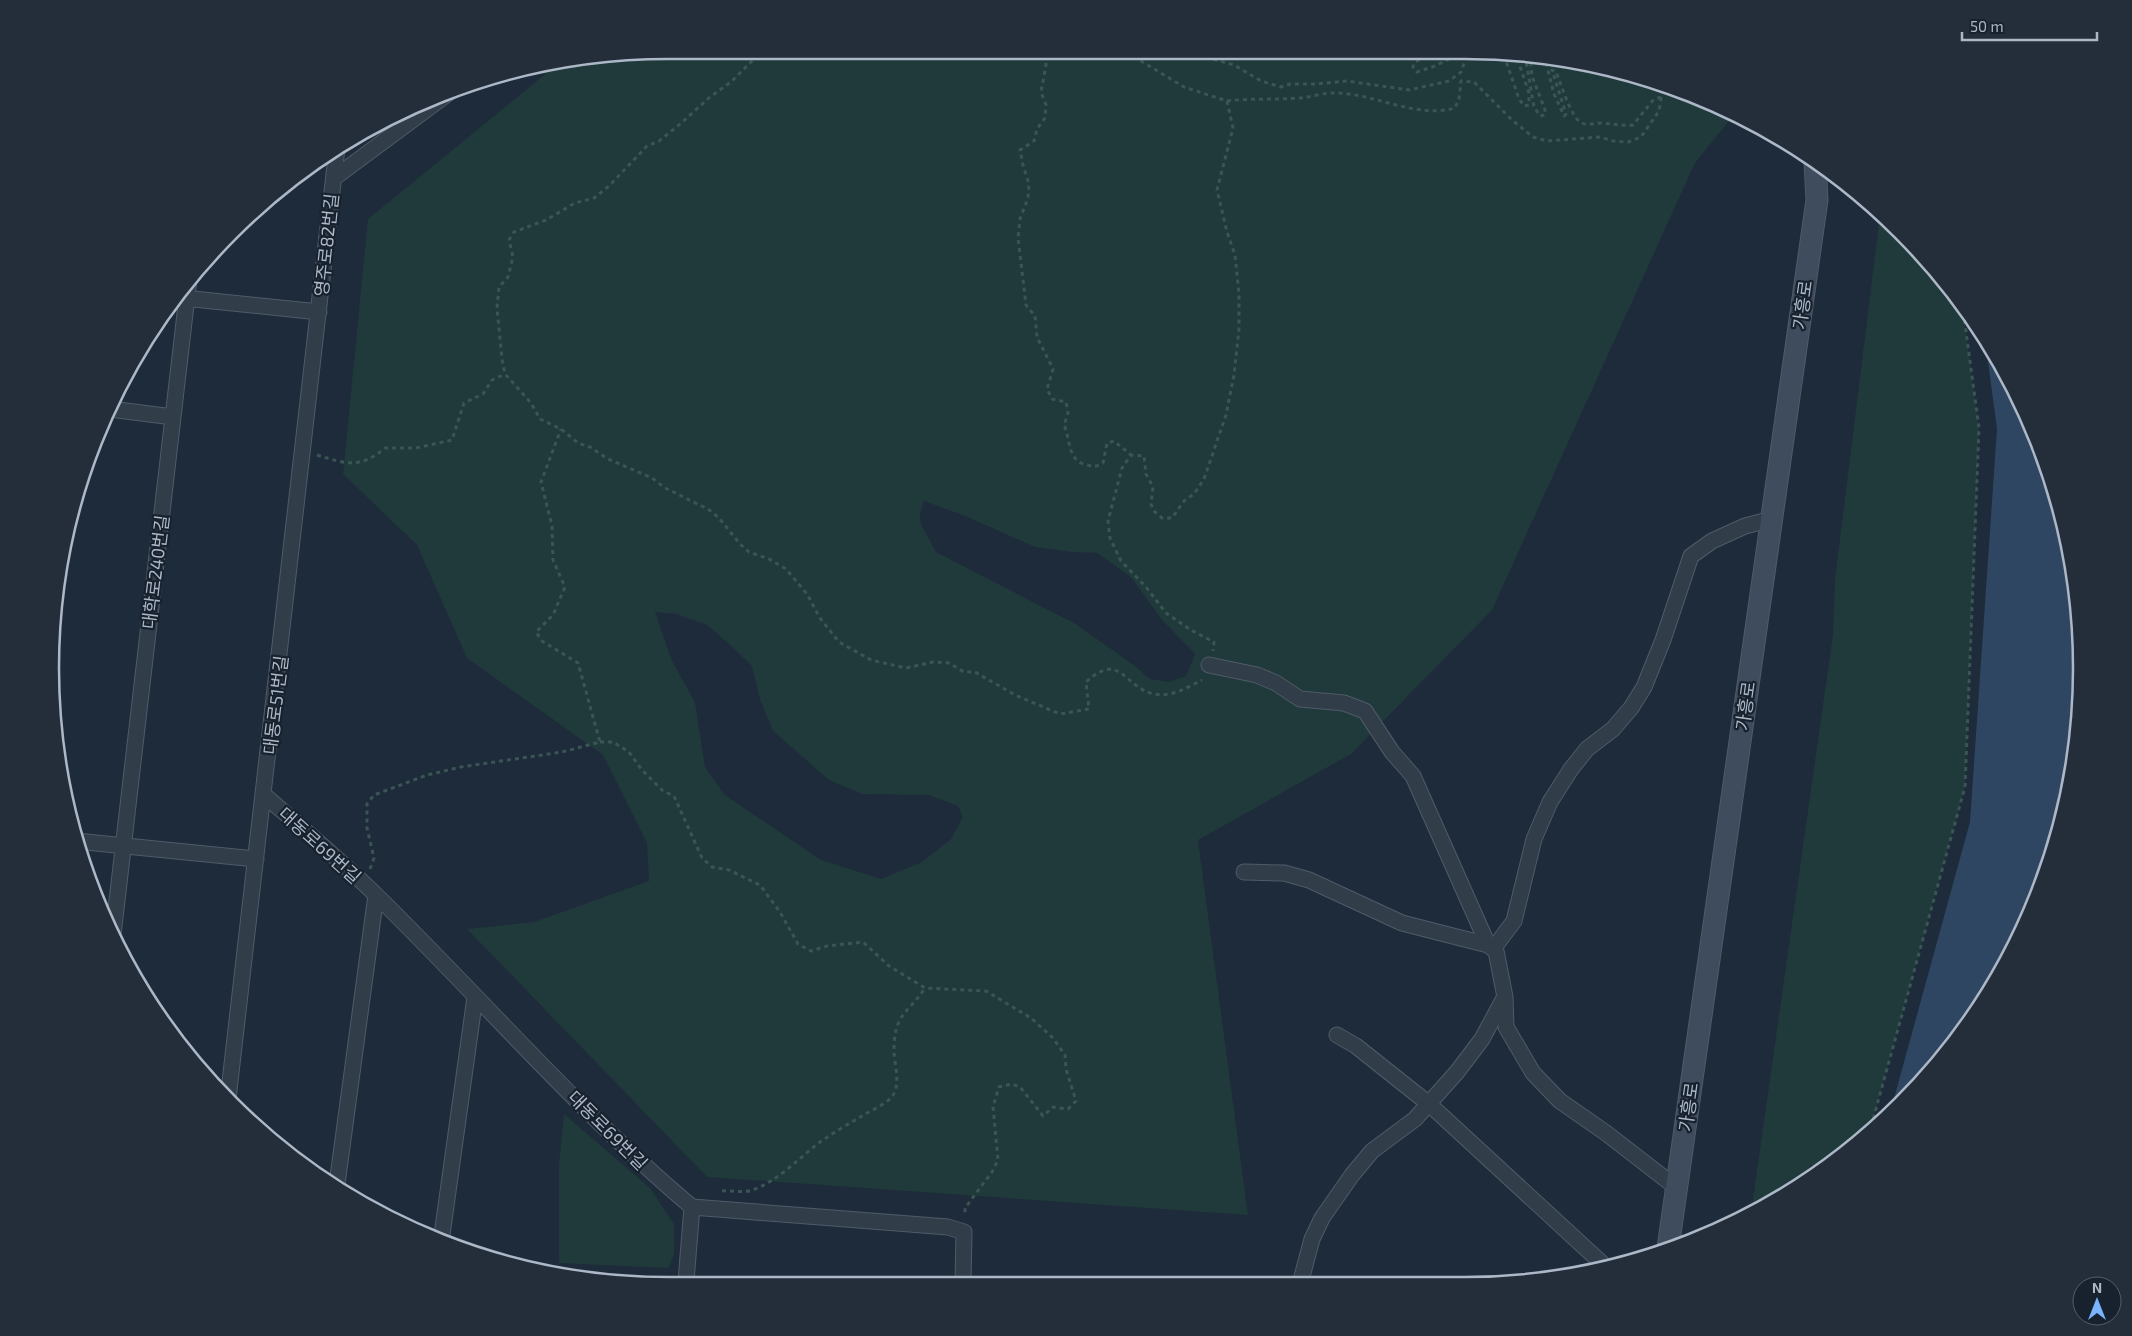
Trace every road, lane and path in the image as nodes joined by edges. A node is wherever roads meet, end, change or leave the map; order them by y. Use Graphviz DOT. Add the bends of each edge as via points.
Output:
graph roads {
  1 [pos="754,59"];
  2 [pos="1045,59"];
  3 [pos="1140,59"];
  4 [pos="1212,59"];
  5 [pos="1420,59"];
  6 [pos="1449,59"];
  7 [pos="1466,59"];
  8 [pos="1506,60"];
  9 [pos="1518,61"];
  10 [pos="1526,62"];
  11 [pos="1531,63"];
  12 [pos="1546,64"];
  13 [pos="1663,92"];
  14 [pos="1663,96"];
  15 [pos="1227,101"];
  16 [pos="428,108"];
  17 [pos="336,157"];
  18 [pos="1815,171"];
  19 [pos="334,178"];
  20 [pos="185,298"];
  21 [pos="180,304"];
  22 [pos="319,312"];
  23 [pos="1965,321"];
  24 [pos="505,374"];
  25 [pos="117,410"];
  26 [pos="173,417"];
  27 [pos="561,429"];
  28 [pos="304,451"];
  29 [pos="1131,455"];
  30 [pos="1772,519"];
  31 [pos="1209,665"];
  32 [pos="600,742"];
  33 [pos="264,795"];
  34 [pos="85,842"];
  35 [pos="124,846"];
  36 [pos="256,859"];
  37 [pos="1244,872"];
  38 [pos="362,882"];
  39 [pos="376,895"];
  40 [pos="115,921"];
  41 [pos="1491,947"];
  42 [pos="925,988"];
  43 [pos="475,997"];
  44 [pos="1505,997"];
  45 [pos="1337,1035"];
  46 [pos="229,1090"];
  47 [pos="1428,1104"];
  48 [pos="1873,1119"];
  49 [pos="338,1180"];
  50 [pos="1677,1188"];
  51 [pos="698,1208"];
  52 [pos="964,1232"];
  53 [pos="443,1234"];
  54 [pos="1669,1242"];
  55 [pos="1600,1262"];
  56 [pos="687,1277"];
  57 [pos="963,1277"];
  58 [pos="1302,1277"];
  1 -- 24 [label="path" via="659,141 647,146 594,198 575,203 546,220 514,232 509,240 513,257 508,277 499,287 496,308"];
  2 -- 29 [label="path" via="1041,92 1046,105 1045,118 1036,129 1034,141 1020,150 1029,184 1018,238 1026,305 1035,316 1038,337 1053,369 1047,389 1052,399 1066,402 1068,413 1064,425 1072,456 1081,464 1096,467 1103,463 1107,443 1114,441"];
  3 -- 15 [label="path" via="1184,87"];
  4 -- 7 [label="path" via="1234,65 1261,81 1280,87 1347,81 1408,90 1450,80 1461,72"];
  5 -- 6 [label="path" via="1413,67 1417,72"];
  8 -- 9 [label="path" via="1518,99 1524,106 1529,105 1529,92"];
  10 -- 11 [label="path" via="1534,107 1540,116 1545,115"];
  12 -- 14 [label="path" via="1564,116 1565,107 1552,70 1556,72 1578,122 1585,124 1633,125 1654,99"];
  13 -- 14 [label="path"];
  14 -- 15 [label="path" via="1659,111 1642,137 1628,142 1600,137 1547,141 1533,137 1474,82 1462,81 1455,108 1444,111 1407,107 1368,96 1334,93 1301,98"];
  15 -- 29 [label="path" via="1233,128 1217,190 1235,255 1239,329 1226,414 1204,479 1172,518 1162,518 1154,511 1151,504 1153,487 1146,474 1144,456"];
  16 -- 19 [label="street"];
  17 -- 19 [label="street, 영주로82번길"];
  18 -- 30 [label="main road, 가흥로" via="1817,200"];
  19 -- 22 [label="street, 영주로82번길"];
  20 -- 22 [label="street"];
  21 -- 26 [label="street, 대학로240번길"];
  22 -- 28 [label="street, 대동로51번길"];
  23 -- 48 [label="path" via="1979,428 1965,788"];
  24 -- 27 [label="path" via="531,403 540,419"];
  24 -- 28 [label="path" via="492,380 483,394 464,403 452,440 416,448 385,448 355,464"];
  25 -- 26 [label="street"];
  26 -- 35 [label="street, 대학로240번길"];
  27 -- 31 [label="path" via="608,460 652,478 708,509 749,552 786,569 839,642 871,660 906,668 933,662 949,663 964,672 975,672 1015,695 1060,714 1089,709 1086,682 1098,672 1112,670 1124,674 1134,684 1154,694 1179,692 1204,679"];
  27 -- 32 [label="path" via="541,482 552,526 553,560 565,587 553,615 536,632 542,641 578,663"];
  28 -- 33 [label="street, 대동로51번길"];
  29 -- 31 [label="path" via="1122,468 1108,521 1110,538 1121,561 1166,613 1214,642"];
  30 -- 41 [label="street" via="1712,540 1691,556 1644,687 1613,729 1587,749 1550,802 1534,839 1514,921"];
  30 -- 50 [label="main road, 가흥로"];
  31 -- 41 [label="street" via="1257,675 1276,683 1300,700 1344,703 1365,710 1392,752 1413,776"];
  32 -- 38 [label="path" via="562,752 461,766 374,795 367,804 367,828 374,858"];
  32 -- 42 [label="path" via="613,742 629,752 663,791 674,796 702,858 712,867 729,870 760,885 798,944 811,951 863,942 889,966"];
  33 -- 36 [label="street, 대동로51번길"];
  33 -- 38 [label="street, 대동로69번길"];
  34 -- 35 [label="street"];
  35 -- 36 [label="street"];
  35 -- 40 [label="street, 대학로240번길"];
  36 -- 46 [label="street, 대동로51번길"];
  37 -- 41 [label="street" via="1284,873 1309,880 1402,923"];
  38 -- 39 [label="street, 대동로69번길"];
  39 -- 43 [label="street, 대동로69번길"];
  39 -- 49 [label="street, 대동로69번길"];
  41 -- 44 [label="street" via="1496,951"];
  42 -- 51 [label="path" via="899,1018 894,1050 897,1081 891,1098 821,1142 757,1188 748,1192 717,1192"];
  42 -- 52 [label="path" via="986,991 1031,1018 1053,1038 1065,1055 1076,1101 1068,1109 1053,1106 1043,1116 1020,1087 1012,1084 999,1087 993,1106 998,1160 965,1208"];
  43 -- 51 [label="street, 대동로69번길" via="649,1171"];
  43 -- 53 [label="street"];
  44 -- 47 [label="street" via="1482,1040"];
  44 -- 50 [label="street" via="1506,1027 1533,1073 1560,1101"];
  45 -- 47 [label="street" via="1356,1046"];
  47 -- 55 [label="street"];
  47 -- 58 [label="street" via="1414,1119 1372,1150 1352,1175 1322,1218 1312,1239"];
  50 -- 54 [label="main road, 가흥로"];
  51 -- 52 [label="street" via="948,1228"];
  51 -- 56 [label="street"];
  52 -- 57 [label="street"];
}
